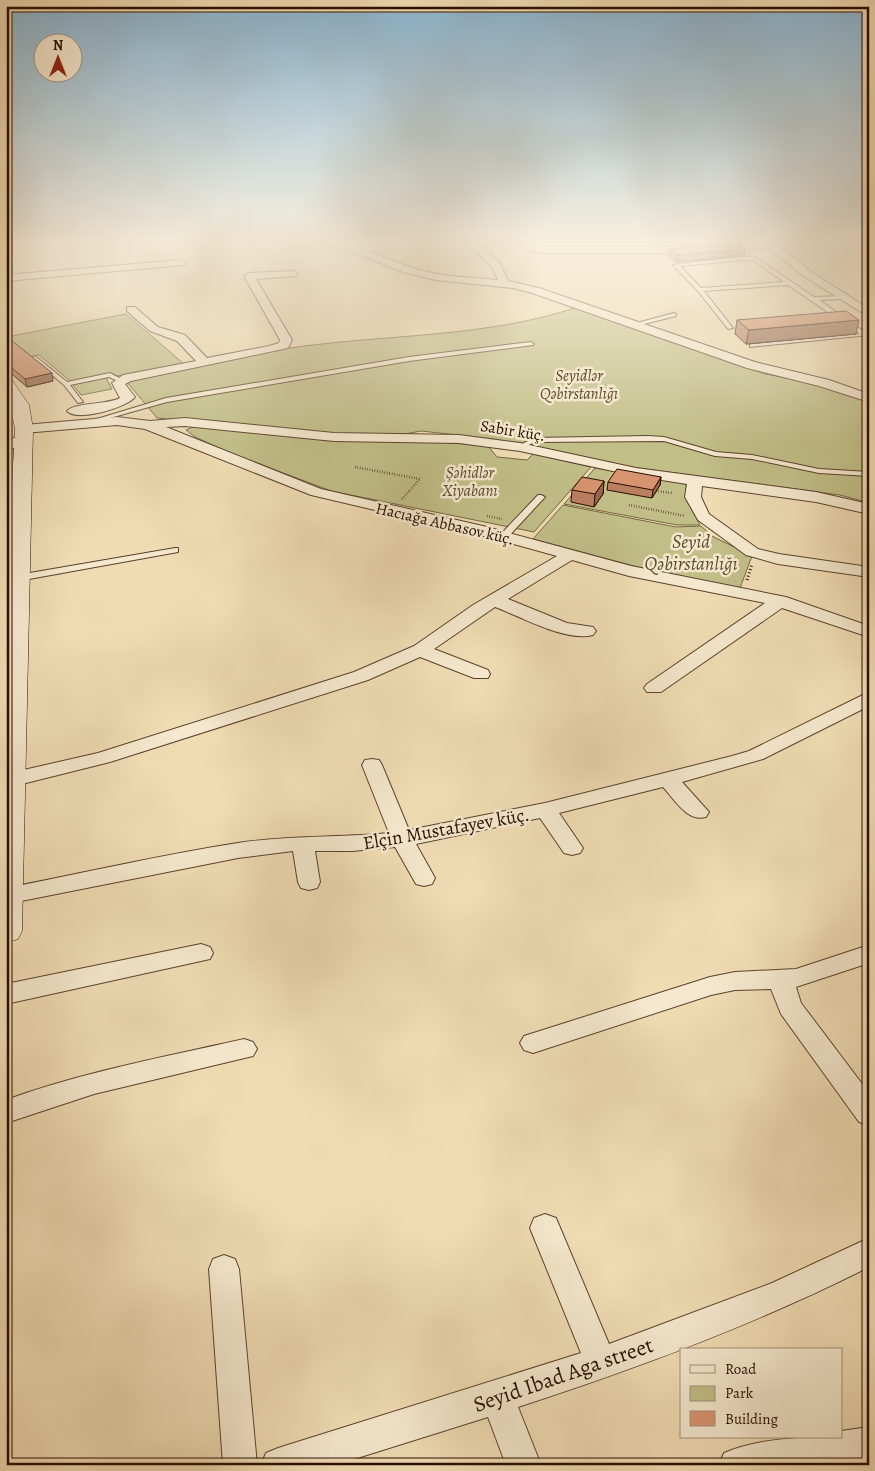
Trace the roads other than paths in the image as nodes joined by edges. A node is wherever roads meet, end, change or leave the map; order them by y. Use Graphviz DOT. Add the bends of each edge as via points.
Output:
graph roads {
  1 [pos="131,309"];
  2 [pos="268,309"];
  3 [pos="590,309"];
  4 [pos="715,309"];
  5 [pos="829,309"];
  6 [pos="674,315"];
  7 [pos="842,317"];
  8 [pos="824,319"];
  9 [pos="636,324"];
  10 [pos="730,328"];
  11 [pos="530,344"];
  12 [pos="752,346"];
  13 [pos="35,358"];
  14 [pos="204,363"];
  15 [pos="120,380"];
  16 [pos="6,384"];
  17 [pos="66,384"];
  18 [pos="869,398"];
  19 [pos="80,402"];
  20 [pos="90,422"];
  21 [pos="148,425"];
  22 [pos="19,434"];
  23 [pos="520,447"];
  24 [pos="869,474"];
  25 [pos="695,480"];
  26 [pos="542,497"];
  27 [pos="869,509"];
  28 [pos="504,536"];
  29 [pos="175,550"];
  30 [pos="568,556"];
  31 [pos="869,572"];
  32 [pos="18,578"];
  33 [pos="494,600"];
  34 [pos="780,601"];
  35 [pos="587,631"];
  36 [pos="869,632"];
  37 [pos="420,650"];
  38 [pos="10,673"];
  39 [pos="481,674"];
  40 [pos="654,688"];
  41 [pos="869,698"];
  42 [pos="372,765"];
  43 [pos="668,778"];
  44 [pos="10,780"];
  45 [pos="545,810"];
  46 [pos="698,812"];
  47 [pos="402,839"];
  48 [pos="303,842"];
  49 [pos="572,848"];
  50 [pos="424,878"];
  51 [pos="309,882"];
  52 [pos="7,908"];
  53 [pos="6,931"];
  54 [pos="201,953"];
  55 [pos="869,954"];
  56 [pos="780,979"];
  57 [pos="6,994"];
  58 [pos="534,1043"];
  59 [pos="244,1049"];
  60 [pos="6,1112"];
  61 [pos="869,1114"];
  62 [pos="545,1228"];
  63 [pos="869,1252"];
  64 [pos="224,1268"];
  65 [pos="601,1363"];
  66 [pos="498,1398"];
  67 [pos="869,1444"];
  68 [pos="240,1465"];
  69 [pos="278,1465"];
  70 [pos="524,1465"];
  71 [pos="736,1465"];
  1 -- 14 [label="street" via="154,328 181,338"];
  2 -- 14 [label="street" via="286,340 284,345"];
  3 -- 9 [label="street"];
  4 -- 10 [label="lane"];
  5 -- 7 [label="lane"];
  6 -- 9 [label="lane"];
  7 -- 8 [label="lane"];
  7 -- 12 [label="lane" via="866,335"];
  9 -- 18 [label="street" via="764,369"];
  11 -- 20 [label="lane" via="409,359 166,400"];
  13 -- 17 [label="lane"];
  14 -- 15 [label="street"];
  15 -- 17 [label="lane" via="110,375"];
  15 -- 22 [label="street" via="118,383 128,397 120,404"];
  16 -- 22 [label="main road" via="20,405"];
  17 -- 19 [label="lane"];
  20 -- 21 [label="street, Hacıağa Abbasov küç."];
  20 -- 22 [label="street, Hacıağa Abbasov küç."];
  21 -- 23 [label="street, Sabir küç." via="185,422 334,437 442,438"];
  21 -- 28 [label="street, Hacıağa Abbasov küç." via="316,492"];
  22 -- 32 [label="main road"];
  23 -- 24 [label="lane" via="534,440 664,439 715,454 758,458 818,471"];
  23 -- 25 [label="street, Sabir küç." via="609,467"];
  25 -- 27 [label="street, Sabir küç." via="792,493"];
  25 -- 31 [label="street" via="693,497 703,517 743,547 762,556"];
  26 -- 28 [label="lane"];
  28 -- 30 [label="street, Hacıağa Abbasov küç."];
  29 -- 32 [label="lane"];
  30 -- 33 [label="street"];
  30 -- 34 [label="street, Hacıağa Abbasov küç."];
  32 -- 38 [label="main road"];
  33 -- 35 [label="street" via="564,628"];
  33 -- 37 [label="street"];
  34 -- 36 [label="street, Hacıağa Abbasov küç."];
  34 -- 40 [label="street"];
  37 -- 39 [label="street"];
  37 -- 44 [label="street" via="361,676 112,755"];
  38 -- 44 [label="main road"];
  41 -- 43 [label="street, Elçin Mustafayev küç." via="756,754"];
  42 -- 47 [label="street"];
  43 -- 45 [label="street, Elçin Mustafayev küç."];
  43 -- 46 [label="street"];
  44 -- 52 [label="main road"];
  45 -- 47 [label="street, Elçin Mustafayev küç."];
  45 -- 49 [label="street"];
  47 -- 48 [label="street, Elçin Mustafayev küç." via="352,844"];
  47 -- 50 [label="street"];
  48 -- 51 [label="street"];
  48 -- 52 [label="street, Elçin Mustafayev küç." via="238,850"];
  52 -- 53 [label="main road"];
  54 -- 57 [label="street"];
  55 -- 56 [label="street" via="811,975"];
  56 -- 58 [label="street" via="710,986"];
  56 -- 61 [label="street" via="790,1007"];
  59 -- 60 [label="street" via="75,1088"];
  62 -- 65 [label="street"];
  63 -- 65 [label="street, Seyid Ibad Aga street" via="738,1312"];
  64 -- 68 [label="street"];
  65 -- 66 [label="street, Seyid Ibad Aga street"];
  66 -- 69 [label="street, Seyid Ibad Aga street"];
  66 -- 70 [label="street"];
  67 -- 71 [label="street"];
}
